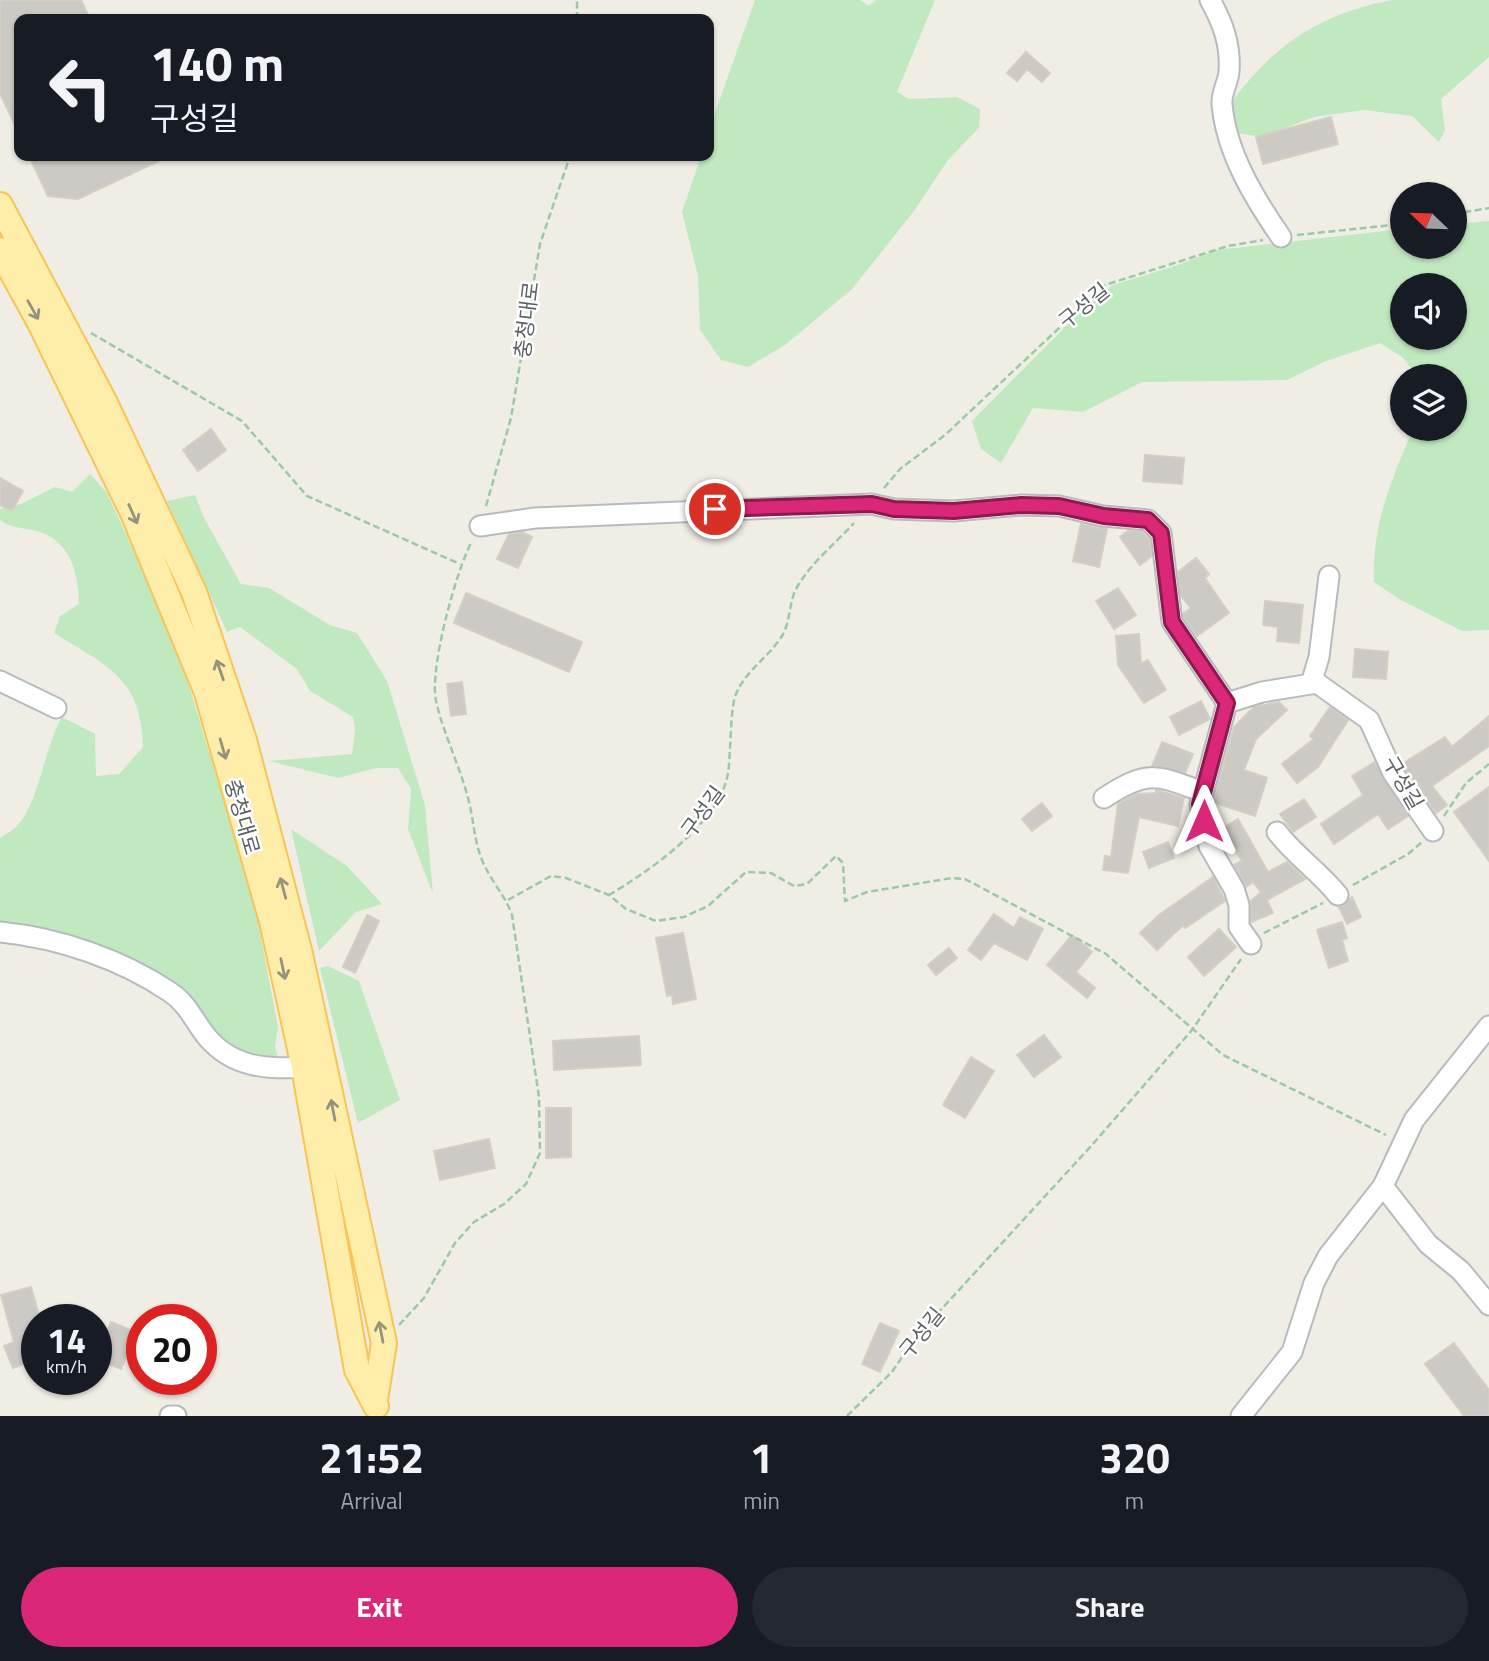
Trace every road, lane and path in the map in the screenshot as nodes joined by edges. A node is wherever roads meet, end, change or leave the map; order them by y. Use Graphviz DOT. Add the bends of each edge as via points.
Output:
graph roads {
  1 [pos="1210,0"];
  2 [pos="568,161"];
  3 [pos="0,205"];
  4 [pos="1489,208"];
  5 [pos="1467,212"];
  6 [pos="1390,225"];
  7 [pos="1281,237"];
  8 [pos="3,261"];
  9 [pos="60,314"];
  10 [pos="872,504"];
  11 [pos="480,526"];
  12 [pos="460,564"];
  13 [pos="1329,576"];
  14 [pos="0,681"];
  15 [pos="1311,684"];
  16 [pos="1227,703"];
  17 [pos="56,708"];
  18 [pos="1489,764"];
  19 [pos="1203,792"];
  20 [pos="1104,798"];
  21 [pos="1433,831"];
  22 [pos="1277,832"];
  23 [pos="609,895"];
  24 [pos="1338,895"];
  25 [pos="507,901"];
  26 [pos="0,932"];
  27 [pos="1251,944"];
  28 [pos="1489,1027"];
  29 [pos="1192,1030"];
  30 [pos="304,1067"];
  31 [pos="1402,1142"];
  32 [pos="1383,1186"];
  33 [pos="1489,1306"];
  34 [pos="384,1343"];
  35 [pos="376,1408"];
  36 [pos="170,1416"];
  37 [pos="176,1416"];
  38 [pos="846,1416"];
  39 [pos="1241,1416"];
  1 -- 7 [label="street" via="1222,20 1229,47 1223,114 1252,193"];
  2 -- 11 [label="path, 충청대로" via="540,244 514,408"];
  3 -- 9 [label="main road, 충청대로"];
  4 -- 5 [label="path"];
  6 -- 7 [label="path, 구성길"];
  7 -- 10 [label="path, 구성길" via="1228,246 1105,285 945,435 900,469"];
  8 -- 30 [label="main road, 충청대로, one-way" via="40,323 133,513 207,693 272,921"];
  9 -- 12 [label="path" via="242,421 307,496"];
  34 -- 9 [label="main road, 충청대로, one-way" via="300,954 244,740 194,592"];
  10 -- 11 [label="street" via="535,518"];
  10 -- 16 [label="street" via="954,511 1059,506 1148,520 1161,533 1172,622"];
  10 -- 23 [label="path, 구성길" via="795,591 783,634 750,670 734,696 728,777 714,803 693,831 644,874"];
  11 -- 12 [label="path, 충청대로"];
  12 -- 25 [label="path, 충청대로" via="436,672 435,698 469,802 482,861"];
  13 -- 15 [label="street"];
  14 -- 17 [label="street"];
  15 -- 16 [label="street"];
  15 -- 21 [label="street, 구성길" via="1317,683 1369,720 1393,773"];
  16 -- 19 [label="street"];
  18 -- 21 [label="path, 구성길" via="1466,783"];
  19 -- 20 [label="street" via="1157,775 1127,782"];
  19 -- 27 [label="street" via="1200,804 1209,846 1234,889 1239,927"];
  21 -- 24 [label="path, 구성길" via="1408,854"];
  22 -- 24 [label="street"];
  23 -- 25 [label="path" via="551,876"];
  23 -- 29 [label="path" via="626,909 656,921 684,917 708,906 746,872 771,873 794,886 807,884 836,856 843,863 845,901 867,892 965,879 1106,954"];
  24 -- 27 [label="path, 구성길"];
  25 -- 34 [label="path, 충청대로" via="539,1097 540,1153 526,1184 474,1222 455,1243 424,1298"];
  26 -- 30 [label="street" via="49,940 124,967 170,992 186,1005 216,1045 248,1064 264,1069"];
  27 -- 29 [label="path, 구성길"];
  28 -- 31 [label="street" via="1414,1120"];
  29 -- 31 [label="path" via="1223,1055"];
  29 -- 38 [label="path, 구성길" via="914,1339 892,1371"];
  30 -- 35 [label="main road, 충청대로" via="356,1370"];
  31 -- 32 [label="street"];
  32 -- 33 [label="street" via="1428,1244 1461,1271"];
  32 -- 39 [label="street" via="1328,1256 1314,1283 1292,1352"];
  34 -- 35 [label="main road, 충청대로"];
  36 -- 37 [label="street"];
}
